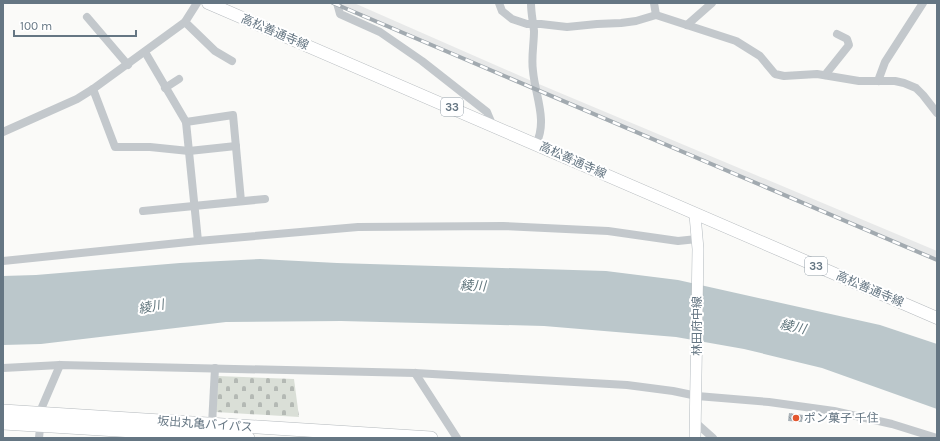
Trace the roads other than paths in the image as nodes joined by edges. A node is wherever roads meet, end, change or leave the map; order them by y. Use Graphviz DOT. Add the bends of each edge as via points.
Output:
graph roads {
  1 [pos="197,3"];
  2 [pos="208,3"];
  3 [pos="336,3"];
  4 [pos="500,3"];
  5 [pos="531,3"];
  6 [pos="654,3"];
  7 [pos="712,3"];
  8 [pos="923,3"];
  9 [pos="656,15"];
  10 [pos="87,17"];
  11 [pos="185,22"];
  12 [pos="532,25"];
  13 [pos="687,25"];
  14 [pos="837,34"];
  15 [pos="145,52"];
  16 [pos="232,61"];
  17 [pos="128,65"];
  18 [pos="825,75"];
  19 [pos="179,79"];
  20 [pos="878,80"];
  21 [pos="165,88"];
  22 [pos="93,89"];
  23 [pos="937,113"];
  24 [pos="186,122"];
  25 [pos="492,124"];
  26 [pos="3,132"];
  27 [pos="536,144"];
  28 [pos="236,146"];
  29 [pos="189,152"];
  30 [pos="265,199"];
  31 [pos="241,201"];
  32 [pos="195,206"];
  33 [pos="143,211"];
  34 [pos="695,214"];
  35 [pos="198,241"];
  36 [pos="697,244"];
  37 [pos="3,261"];
  38 [pos="937,318"];
  39 [pos="60,365"];
  40 [pos="3,368"];
  41 [pos="216,368"];
  42 [pos="415,373"];
  43 [pos="697,393"];
  44 [pos="3,411"];
  45 [pos="695,422"];
  46 [pos="3,423"];
  47 [pos="40,425"];
  48 [pos="212,425"];
  49 [pos="229,433"];
  50 [pos="248,438"];
  51 [pos="431,438"];
  52 [pos="457,438"];
  53 [pos="695,438"];
  54 [pos="713,438"];
  55 [pos="937,438"];
  1 -- 11 [label="street"];
  2 -- 25 [label="main road, 高松善通寺線 / 33"];
  3 -- 25 [label="street" via="340,14 380,32 469,96 487,112"];
  4 -- 12 [label="street" via="502,12 512,19"];
  5 -- 12 [label="street"];
  6 -- 9 [label="street"];
  7 -- 13 [label="street"];
  8 -- 20 [label="street" via="886,62"];
  9 -- 12 [label="street" via="621,23 567,27"];
  9 -- 13 [label="street"];
  10 -- 17 [label="street"];
  11 -- 15 [label="street"];
  11 -- 16 [label="street" via="209,51"];
  12 -- 27 [label="street" via="532,69 541,129"];
  13 -- 18 [label="street" via="736,41 760,56 775,74"];
  14 -- 18 [label="street" via="847,39 849,45"];
  15 -- 17 [label="street"];
  15 -- 21 [label="street"];
  17 -- 22 [label="street"];
  18 -- 20 [label="street" via="859,81"];
  19 -- 21 [label="street"];
  20 -- 23 [label="street" via="895,80 916,88"];
  21 -- 24 [label="street"];
  22 -- 26 [label="street"];
  22 -- 29 [label="street" via="115,147 150,146"];
  24 -- 28 [label="street" via="233,115"];
  24 -- 29 [label="street"];
  25 -- 27 [label="main road, 高松善通寺線 / 33"];
  27 -- 34 [label="main road, 高松善通寺線 / 33"];
  28 -- 29 [label="street"];
  28 -- 31 [label="street"];
  29 -- 32 [label="street"];
  30 -- 31 [label="street"];
  31 -- 32 [label="street"];
  32 -- 33 [label="street"];
  32 -- 35 [label="street"];
  34 -- 36 [label="main road, 林田府中線"];
  34 -- 38 [label="main road, 高松善通寺線 / 33"];
  35 -- 36 [label="street" via="358,227 503,226 608,231"];
  35 -- 37 [label="street"];
  36 -- 43 [label="main road, 林田府中線"];
  39 -- 40 [label="street"];
  39 -- 41 [label="street"];
  39 -- 47 [label="street"];
  41 -- 42 [label="street"];
  41 -- 48 [label="street"];
  42 -- 43 [label="street" via="627,385"];
  42 -- 52 [label="street"];
  43 -- 45 [label="main road, 林田府中線"];
  43 -- 55 [label="street" via="834,411 892,424"];
  44 -- 47 [label="highway, 坂出丸亀バイパス"];
  45 -- 53 [label="main road, 林田府中線"];
  45 -- 54 [label="street"];
  46 -- 47 [label="highway, 坂出丸亀バイパス"];
  47 -- 48 [label="highway, 坂出丸亀バイパス"];
  47 -- 49 [label="highway, 坂出丸亀バイパス"];
  48 -- 49 [label="highway, 坂出丸亀バイパス"];
  49 -- 50 [label="highway, 坂出丸亀バイパス"];
  49 -- 51 [label="highway, 坂出丸亀バイパス"];
}
